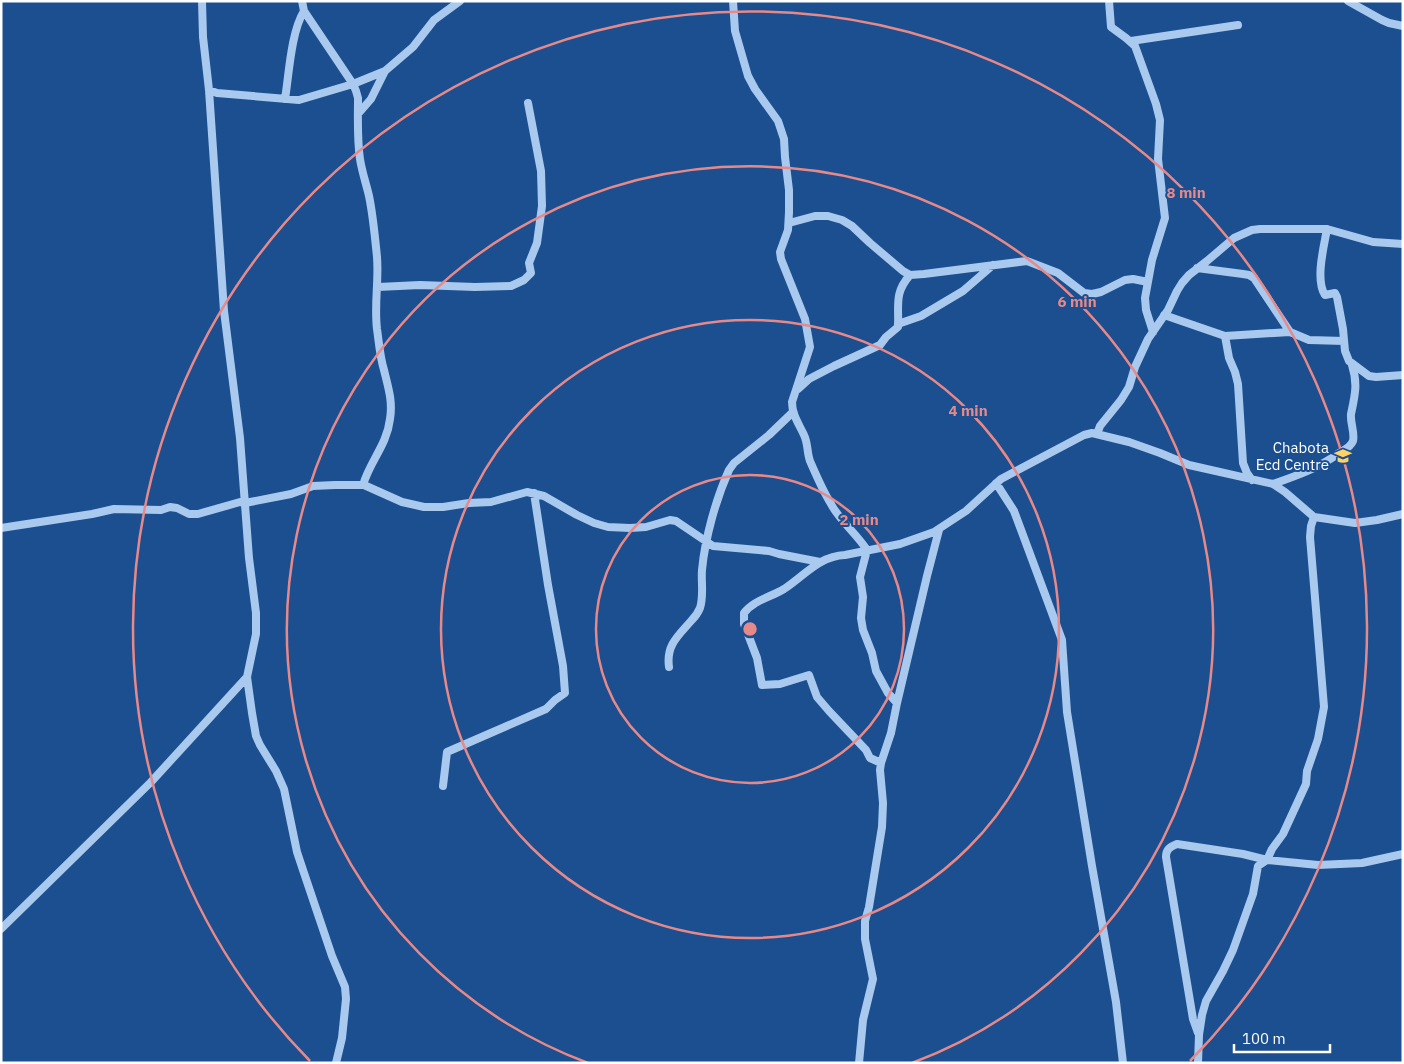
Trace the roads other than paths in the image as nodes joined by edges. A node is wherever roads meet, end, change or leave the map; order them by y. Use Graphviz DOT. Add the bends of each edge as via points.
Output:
graph roads {
  1 [pos="202,1"];
  2 [pos="302,1"];
  3 [pos="445,1"];
  4 [pos="460,1"];
  5 [pos="733,1"];
  6 [pos="1109,1"];
  7 [pos="1348,1"];
  8 [pos="450,9"];
  9 [pos="304,12"];
  10 [pos="1238,25"];
  11 [pos="1403,26"];
  12 [pos="1131,41"];
  13 [pos="385,71"];
  14 [pos="353,84"];
  15 [pos="209,90"];
  16 [pos="285,99"];
  17 [pos="528,104"];
  18 [pos="358,114"];
  19 [pos="789,223"];
  20 [pos="1327,229"];
  21 [pos="1403,244"];
  22 [pos="993,265"];
  23 [pos="1197,268"];
  24 [pos="910,275"];
  25 [pos="1148,282"];
  26 [pos="378,287"];
  27 [pos="1164,315"];
  28 [pos="898,324"];
  29 [pos="1153,332"];
  30 [pos="1290,332"];
  31 [pos="1225,336"];
  32 [pos="1344,341"];
  33 [pos="1352,365"];
  34 [pos="1403,375"];
  35 [pos="797,389"];
  36 [pos="793,412"];
  37 [pos="1097,434"];
  38 [pos="1252,480"];
  39 [pos="996,484"];
  40 [pos="1273,484"];
  41 [pos="362,485"];
  42 [pos="534,493"];
  43 [pos="245,503"];
  44 [pos="1403,514"];
  45 [pos="1314,517"];
  46 [pos="1,528"];
  47 [pos="939,530"];
  48 [pos="706,542"];
  49 [pos="867,550"];
  50 [pos="820,562"];
  51 [pos="668,666"];
  52 [pos="247,677"];
  53 [pos="898,703"];
  54 [pos="881,763"];
  55 [pos="443,786"];
  56 [pos="1403,854"];
  57 [pos="1267,860"];
  58 [pos="1,929"];
  59 [pos="1199,1035"];
  60 [pos="336,1063"];
  61 [pos="859,1063"];
  62 [pos="1124,1063"];
  63 [pos="1198,1063"];
  1 -- 15 [label="street"];
  2 -- 9 [label="street"];
  3 -- 8 [label="street"];
  4 -- 8 [label="street"];
  5 -- 19 [label="street" via="735,31 748,76 778,121 784,139"];
  6 -- 12 [label="street" via="1111,27"];
  7 -- 11 [label="street" via="1382,20"];
  8 -- 13 [label="street" via="434,20 413,47"];
  9 -- 14 [label="street"];
  9 -- 16 [label="street" via="296,32"];
  10 -- 12 [label="street"];
  12 -- 25 [label="street" via="1160,120 1158,160 1165,218"];
  13 -- 14 [label="street"];
  13 -- 18 [label="street" via="371,99"];
  14 -- 16 [label="street" via="299,100"];
  14 -- 18 [label="street"];
  15 -- 16 [label="street"];
  15 -- 43 [label="street" via="224,311"];
  17 -- 26 [label="street" via="541,171 542,206 537,243 529,263 531,273 511,286"];
  18 -- 26 [label="street" via="358,146 370,204"];
  19 -- 24 [label="street" via="815,216 842,220"];
  19 -- 35 [label="street" via="781,259 805,319 810,347"];
  20 -- 21 [label="street" via="1373,242"];
  20 -- 23 [label="street" via="1252,230 1234,238"];
  20 -- 32 [label="street" via="1320,264 1323,291 1325,295 1336,294"];
  22 -- 24 [label="street"];
  22 -- 25 [label="street" via="1027,261 1058,274 1084,293 1092,294 1125,280"];
  22 -- 28 [label="street" via="963,291 921,316"];
  23 -- 27 [label="street" via="1182,283"];
  23 -- 30 [label="street" via="1254,278"];
  24 -- 28 [label="street" via="899,292"];
  25 -- 29 [label="street" via="1145,305"];
  26 -- 41 [label="street" via="376,317 381,358 391,398 390,418 388,433"];
  27 -- 29 [label="street"];
  27 -- 31 [label="street"];
  28 -- 35 [label="street" via="880,345 809,379"];
  29 -- 37 [label="street" via="1138,360 1129,387"];
  30 -- 31 [label="street"];
  30 -- 32 [label="street" via="1309,340"];
  31 -- 38 [label="street" via="1238,384 1243,463"];
  32 -- 33 [label="street"];
  33 -- 34 [label="street" via="1369,376"];
  33 -- 40 [label="street" via="1356,395 1351,417 1352,443 1324,464"];
  35 -- 36 [label="street" via="792,402"];
  36 -- 48 [label="street" via="729,470"];
  36 -- 49 [label="street" via="807,443 810,460 832,506"];
  37 -- 38 [label="street" via="1129,442 1189,465"];
  37 -- 39 [label="street" via="1084,435"];
  38 -- 40 [label="street"];
  39 -- 47 [label="street"];
  39 -- 62 [label="street" via="1014,511 1062,640 1067,712"];
  40 -- 45 [label="street"];
  41 -- 42 [label="street" via="402,502 424,507 491,502"];
  41 -- 43 [label="street" via="313,486"];
  42 -- 48 [label="street" via="608,527 646,527 670,520"];
  42 -- 55 [label="street" via="565,693 546,709 447,752"];
  43 -- 46 [label="street" via="198,514 170,507 161,510 114,509"];
  43 -- 52 [label="street" via="256,613 256,634"];
  44 -- 45 [label="street" via="1355,523"];
  45 -- 57 [label="street" via="1310,537 1324,707 1306,784 1287,827"];
  47 -- 49 [label="street" via="900,544"];
  47 -- 53 [label="street"];
  48 -- 50 [label="street" via="713,546 769,551"];
  48 -- 51 [label="street" via="700,609 673,642"];
  49 -- 50 [label="street" via="836,555"];
  49 -- 53 [label="street" via="860,577 864,630 876,671 888,693"];
  50 -- 54 [label="street" via="744,613 744,624 757,658 762,685 780,684 809,675 817,697 870,758"];
  52 -- 58 [label="street" via="151,782"];
  52 -- 60 [label="street" via="256,736 284,789 302,870 345,987 342,1038"];
  53 -- 54 [label="street"];
  54 -- 61 [label="street" via="882,827 865,921 873,978 863,1020"];
  56 -- 57 [label="street" via="1362,863 1318,865"];
  57 -- 59 [label="street" via="1258,866 1253,894 1233,950 1206,1001"];
  57 -- 59 [label="street" via="1177,844 1166,851 1193,1019"];
  59 -- 63 [label="street"];
}
